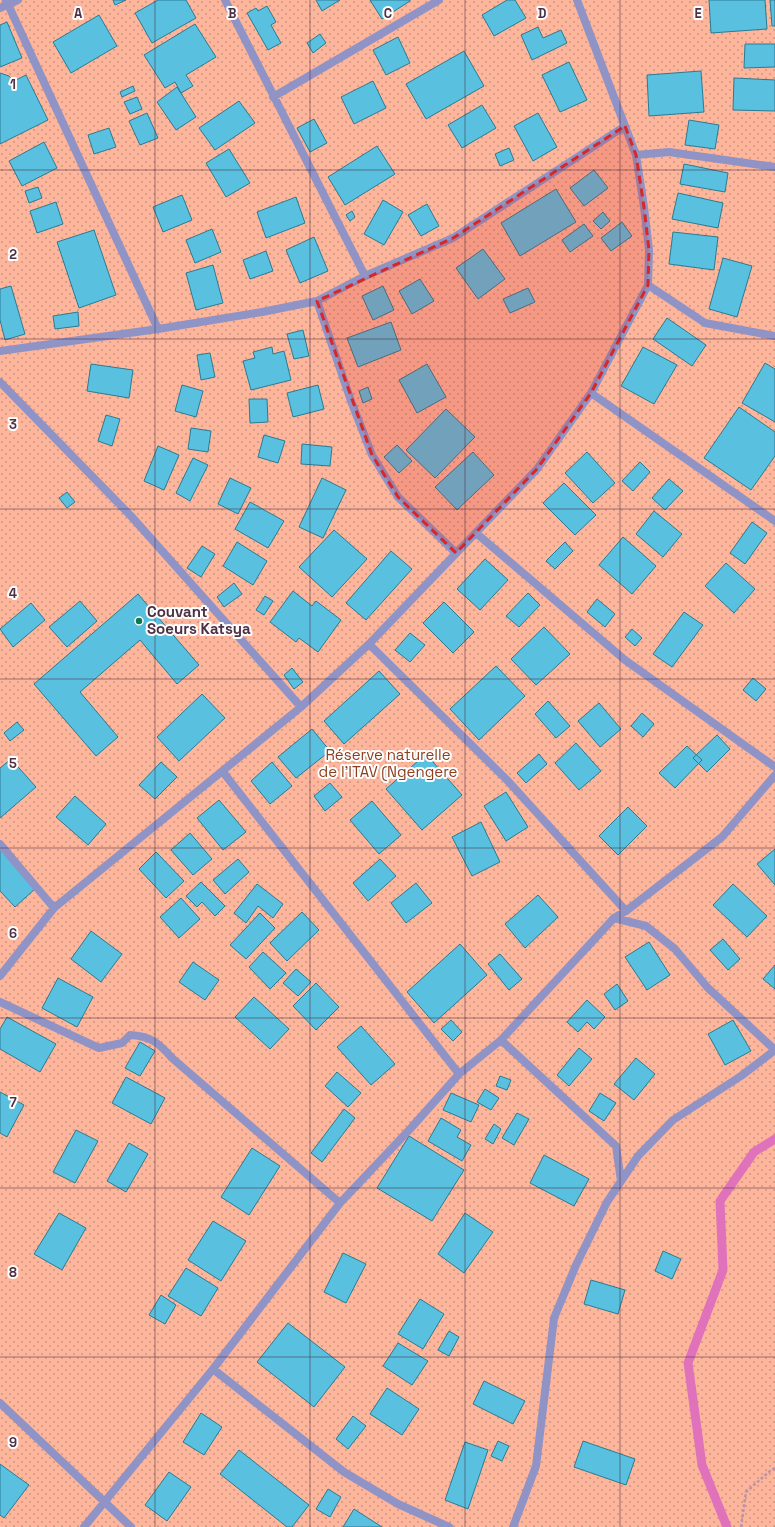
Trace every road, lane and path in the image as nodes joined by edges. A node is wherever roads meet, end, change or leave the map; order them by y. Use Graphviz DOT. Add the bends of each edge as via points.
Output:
graph roads {
  1 [pos="18,0"];
  2 [pos="225,0"];
  3 [pos="439,0"];
  4 [pos="577,0"];
  5 [pos="8,2"];
  6 [pos="0,8"];
  7 [pos="273,97"];
  8 [pos="625,126"];
  9 [pos="636,155"];
  10 [pos="775,167"];
  11 [pos="365,276"];
  12 [pos="648,285"];
  13 [pos="317,301"];
  14 [pos="158,329"];
  15 [pos="775,336"];
  16 [pos="0,350"];
  17 [pos="0,382"];
  18 [pos="591,393"];
  19 [pos="775,521"];
  20 [pos="476,533"];
  21 [pos="456,553"];
  22 [pos="369,644"];
  23 [pos="301,707"];
  24 [pos="775,767"];
  25 [pos="223,772"];
  26 [pos="775,775"];
  27 [pos="0,844"];
  28 [pos="54,908"];
  29 [pos="626,911"];
  30 [pos="614,918"];
  31 [pos="0,976"];
  32 [pos="0,1002"];
  33 [pos="500,1040"];
  34 [pos="775,1050"];
  35 [pos="459,1074"];
  36 [pos="621,1181"];
  37 [pos="340,1204"];
  38 [pos="213,1369"];
  39 [pos="0,1403"];
  40 [pos="775,1468"];
  41 [pos="105,1502"];
  42 [pos="84,1527"];
  43 [pos="131,1527"];
  44 [pos="449,1527"];
  45 [pos="513,1527"];
  46 [pos="741,1527"];
  1 -- 5 [label="street"];
  2 -- 7 [label="street"];
  3 -- 7 [label="street"];
  4 -- 8 [label="street"];
  5 -- 6 [label="street"];
  5 -- 14 [label="street"];
  7 -- 11 [label="street"];
  8 -- 9 [label="street"];
  8 -- 11 [label="street" via="453,238"];
  9 -- 10 [label="street" via="669,152"];
  9 -- 12 [label="street" via="649,250"];
  11 -- 13 [label="street"];
  12 -- 15 [label="street" via="705,323"];
  12 -- 18 [label="street"];
  13 -- 14 [label="street"];
  13 -- 21 [label="street" via="372,455 398,497"];
  14 -- 16 [label="street"];
  17 -- 23 [label="street" via="131,516"];
  18 -- 19 [label="street"];
  18 -- 20 [label="street" via="537,469"];
  20 -- 21 [label="street"];
  20 -- 24 [label="street" via="626,660"];
  21 -- 22 [label="street"];
  22 -- 23 [label="street"];
  22 -- 29 [label="street" via="507,780"];
  23 -- 25 [label="street"];
  25 -- 28 [label="street"];
  25 -- 35 [label="street"];
  26 -- 29 [label="street" via="722,836"];
  27 -- 28 [label="street"];
  28 -- 31 [label="street"];
  29 -- 30 [label="street"];
  30 -- 33 [label="street"];
  30 -- 34 [label="street" via="646,926 675,949 708,988"];
  32 -- 37 [label="street" via="99,1048 122,1043 130,1034 145,1035 163,1047 172,1058"];
  33 -- 35 [label="street"];
  33 -- 36 [label="street" via="616,1146"];
  34 -- 36 [label="street" via="673,1120 638,1156"];
  35 -- 37 [label="street"];
  36 -- 45 [label="street" via="606,1202 554,1318 536,1466"];
  37 -- 38 [label="street"];
  38 -- 41 [label="street"];
  38 -- 44 [label="street" via="344,1472 398,1504"];
  39 -- 41 [label="street"];
  40 -- 46 [label="path" via="746,1492"];
  41 -- 42 [label="street"];
  41 -- 43 [label="street"];
}
